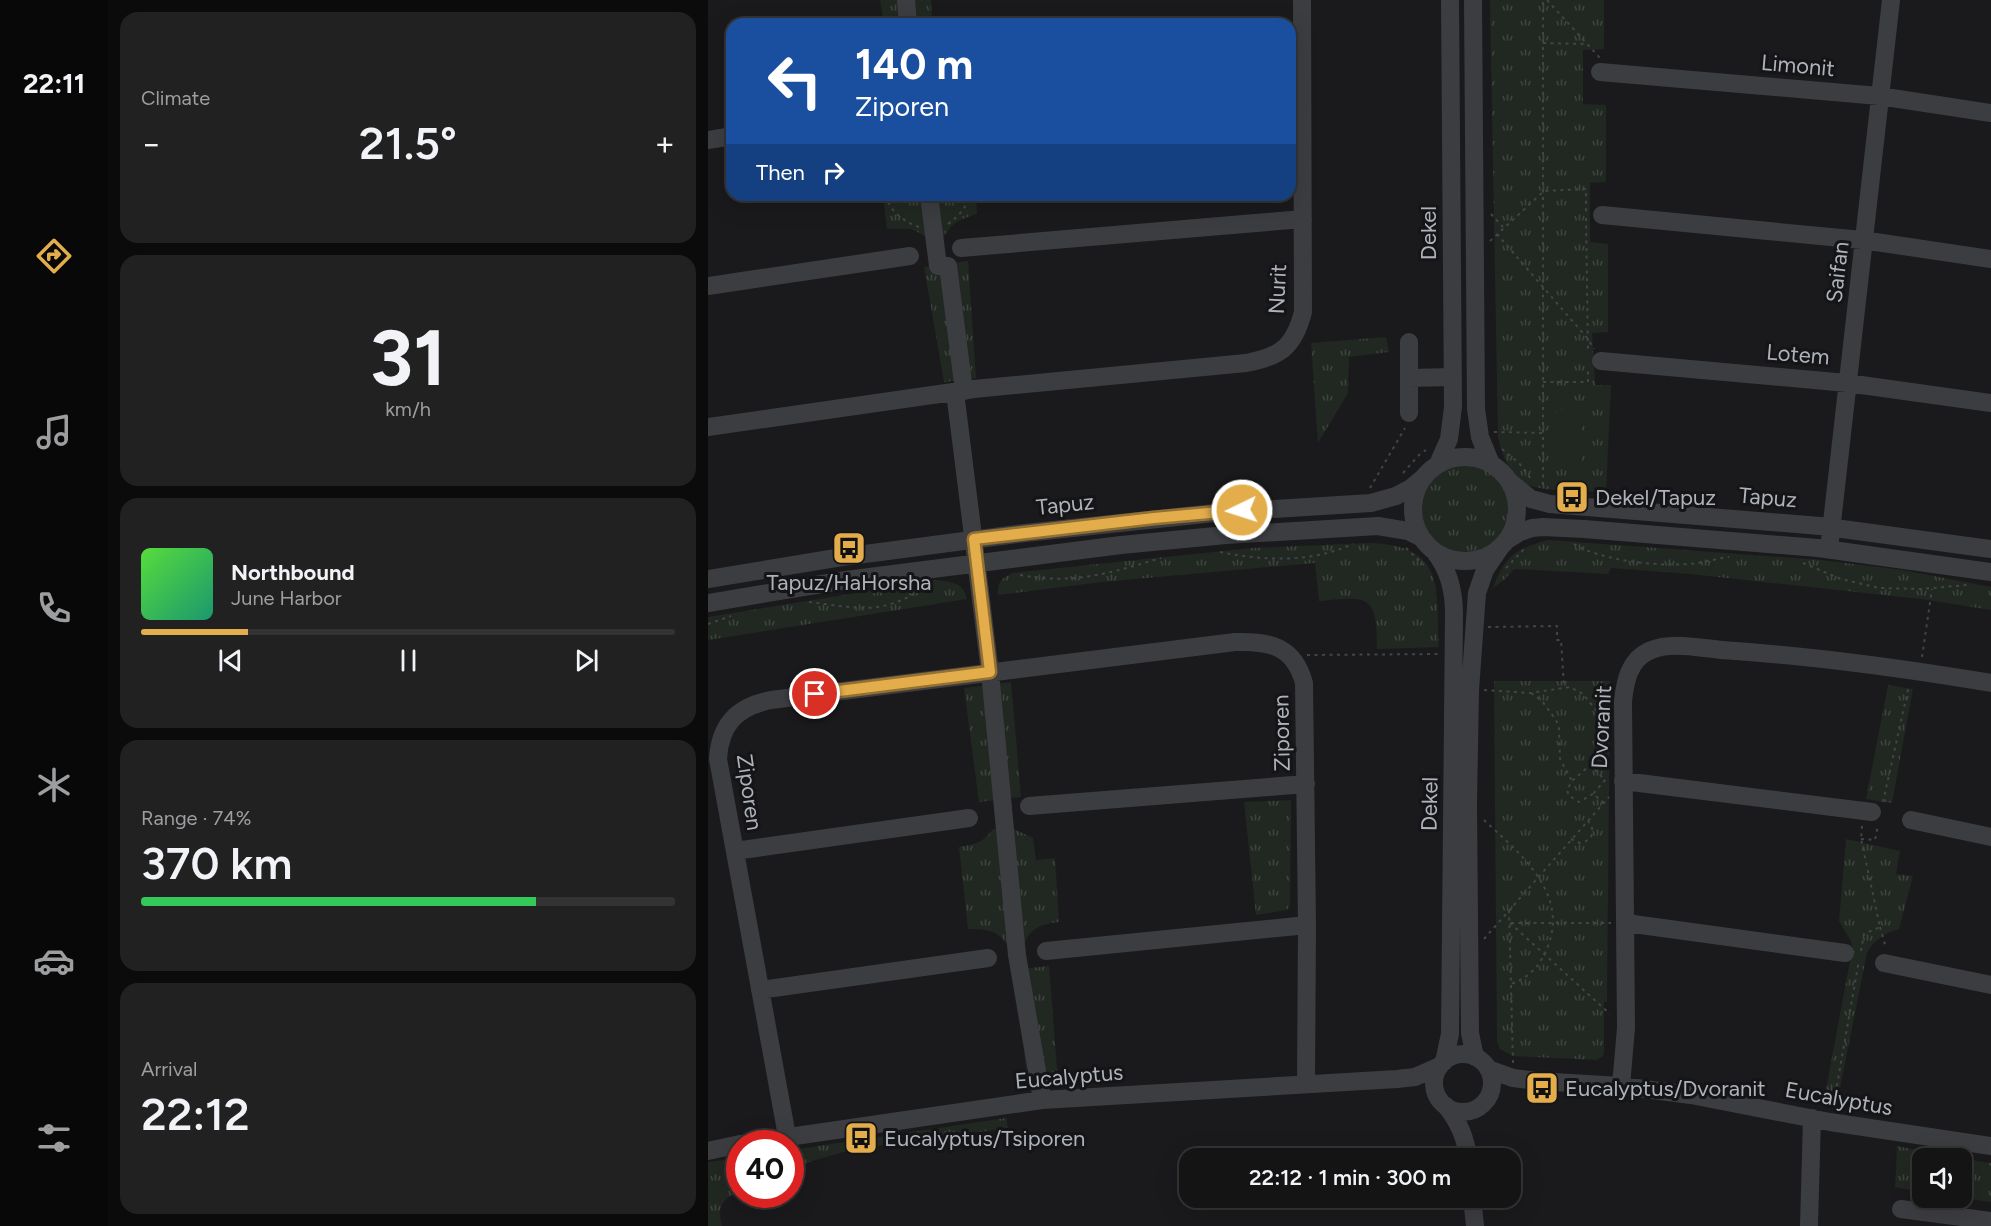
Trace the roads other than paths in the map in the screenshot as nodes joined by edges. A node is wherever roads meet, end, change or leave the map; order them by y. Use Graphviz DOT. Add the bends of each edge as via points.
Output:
graph roads {
  1 [pos="906,0"];
  2 [pos="1302,0"];
  3 [pos="1450,0"];
  4 [pos="1473,0"];
  5 [pos="1891,0"];
  6 [pos="908,18"];
  7 [pos="1600,72"];
  8 [pos="1296,77"];
  9 [pos="1881,96"];
  10 [pos="1991,113"];
  11 [pos="726,137"];
  12 [pos="708,140"];
  13 [pos="930,201"];
  14 [pos="1602,215"];
  15 [pos="1303,219"];
  16 [pos="1865,241"];
  17 [pos="961,248"];
  18 [pos="910,256"];
  19 [pos="1991,259"];
  20 [pos="708,286"];
  21 [pos="1409,342"];
  22 [pos="1592,364"];
  23 [pos="1453,377"];
  24 [pos="1409,378"];
  25 [pos="1848,383"];
  26 [pos="959,391"];
  27 [pos="1991,403"];
  28 [pos="1409,413"];
  29 [pos="708,427"];
  30 [pos="1438,464"];
  31 [pos="1491,464"];
  32 [pos="1423,478"];
  33 [pos="1510,482"];
  34 [pos="1831,527"];
  35 [pos="974,539"];
  36 [pos="1504,544"];
  37 [pos="1829,549"];
  38 [pos="1991,549"];
  39 [pos="1427,552"];
  40 [pos="976,562"];
  41 [pos="1991,572"];
  42 [pos="708,579"];
  43 [pos="708,603"];
  44 [pos="990,672"];
  45 [pos="1991,683"];
  46 [pos="1614,781"];
  47 [pos="1306,784"];
  48 [pos="1029,806"];
  49 [pos="1872,812"];
  50 [pos="969,818"];
  51 [pos="1911,820"];
  52 [pos="1991,837"];
  53 [pos="735,851"];
  54 [pos="1626,922"];
  55 [pos="1307,925"];
  56 [pos="1046,951"];
  57 [pos="1853,955"];
  58 [pos="988,958"];
  59 [pos="1888,964"];
  60 [pos="1991,985"];
  61 [pos="760,990"];
  62 [pos="1481,1063"];
  63 [pos="1442,1064"];
  64 [pos="1397,1079"];
  65 [pos="1537,1081"];
  66 [pos="1306,1083"];
  67 [pos="1621,1086"];
  68 [pos="1042,1100"];
  69 [pos="1441,1100"];
  70 [pos="1483,1102"];
  71 [pos="1821,1120"];
  72 [pos="786,1130"];
  73 [pos="804,1134"];
  74 [pos="1991,1146"];
  75 [pos="726,1147"];
  76 [pos="1467,1148"];
  77 [pos="1469,1148"];
  78 [pos="708,1150"];
  79 [pos="1473,1208"];
  80 [pos="1901,1209"];
  81 [pos="1991,1221"];
  82 [pos="1475,1226"];
  83 [pos="1809,1226"];
  1 -- 6 [label="street"];
  2 -- 8 [label="street, Nurit"];
  3 -- 23 [label="street, Dekel"];
  4 -- 31 [label="street, Dekel" via="1476,409"];
  5 -- 9 [label="street, Saifan"];
  7 -- 9 [label="street, Limonit"];
  8 -- 15 [label="street, Nurit"];
  9 -- 10 [label="street, Limonit"];
  9 -- 16 [label="street, Saifan"];
  11 -- 12 [label="street"];
  13 -- 26 [label="street" via="938,266 948,266"];
  14 -- 16 [label="street"];
  15 -- 17 [label="street"];
  15 -- 26 [label="street, Nurit" via="1303,312 1292,342 1272,357 1246,363"];
  16 -- 19 [label="street"];
  16 -- 25 [label="street, Saifan"];
  18 -- 20 [label="street"];
  21 -- 24 [label="street"];
  22 -- 25 [label="street, Lotem"];
  23 -- 24 [label="street"];
  23 -- 30 [label="street, Dekel" via="1451,430"];
  24 -- 28 [label="street"];
  25 -- 27 [label="street, Lotem"];
  25 -- 34 [label="street, Saifan"];
  26 -- 29 [label="street, Nurit"];
  26 -- 35 [label="street"];
  30 -- 31 [label="street" via="1467,457"];
  30 -- 32 [label="street"];
  31 -- 33 [label="street"];
  32 -- 35 [label="street, Tapuz" via="1411,488 1380,501 1165,517"];
  32 -- 39 [label="street" via="1413,507 1416,527"];
  33 -- 34 [label="street, Tapuz" via="1526,496 1543,503"];
  33 -- 36 [label="street" via="1517,511"];
  34 -- 37 [label="street, Saifan"];
  34 -- 38 [label="street, Tapuz"];
  35 -- 40 [label="street"];
  35 -- 42 [label="street, Tapuz"];
  36 -- 37 [label="street, Tapuz" via="1532,528 1557,527"];
  36 -- 39 [label="street" via="1483,558 1463,561"];
  36 -- 62 [label="street, Dekel" via="1489,562 1480,582 1470,690 1470,1033"];
  37 -- 41 [label="street, Tapuz"];
  39 -- 40 [label="street" via="1401,528 1377,526 1168,540"];
  39 -- 63 [label="street, Dekel" via="1444,566 1452,588 1455,654 1450,1034"];
  40 -- 43 [label="street"];
  40 -- 44 [label="street"];
  44 -- 47 [label="street, Ziporen" via="1235,642 1253,641 1280,648 1296,663 1304,683"];
  44 -- 53 [label="street, Ziporen" via="771,700 746,708 728,724 719,746"];
  44 -- 68 [label="street" via="1017,955"];
  45 -- 46 [label="street, Dvoranit" via="1785,655 1657,648 1646,652 1631,668 1624,690 1623,760"];
  46 -- 49 [label="street"];
  46 -- 54 [label="street, Dvoranit"];
  47 -- 48 [label="street"];
  47 -- 55 [label="street, Ziporen"];
  50 -- 53 [label="street"];
  51 -- 52 [label="street"];
  53 -- 61 [label="street, Ziporen"];
  54 -- 57 [label="street"];
  54 -- 67 [label="street, Dvoranit" via="1626,1028"];
  55 -- 56 [label="street"];
  55 -- 66 [label="street, Ziporen"];
  58 -- 61 [label="street"];
  59 -- 60 [label="street"];
  61 -- 72 [label="street, Ziporen"];
  62 -- 63 [label="street" via="1459,1055"];
  62 -- 65 [label="street, Eucalyptus" via="1513,1078"];
  62 -- 70 [label="street" via="1492,1084"];
  63 -- 64 [label="street, Eucalyptus" via="1415,1077"];
  63 -- 69 [label="street" via="1435,1077"];
  64 -- 66 [label="street, Eucalyptus"];
  64 -- 69 [label="street, Eucalyptus"];
  65 -- 67 [label="street, Eucalyptus"];
  65 -- 70 [label="street, Eucalyptus" via="1512,1085"];
  66 -- 68 [label="street, Eucalyptus"];
  67 -- 71 [label="street, Eucalyptus"];
  68 -- 73 [label="street, Eucalyptus"];
  69 -- 70 [label="street" via="1462,1112"];
  69 -- 76 [label="street" via="1461,1129"];
  70 -- 77 [label="street" via="1471,1126"];
  71 -- 74 [label="street, Eucalyptus"];
  71 -- 83 [label="street"];
  75 -- 78 [label="street"];
  79 -- 82 [label="street"];
  80 -- 81 [label="street"];
}
